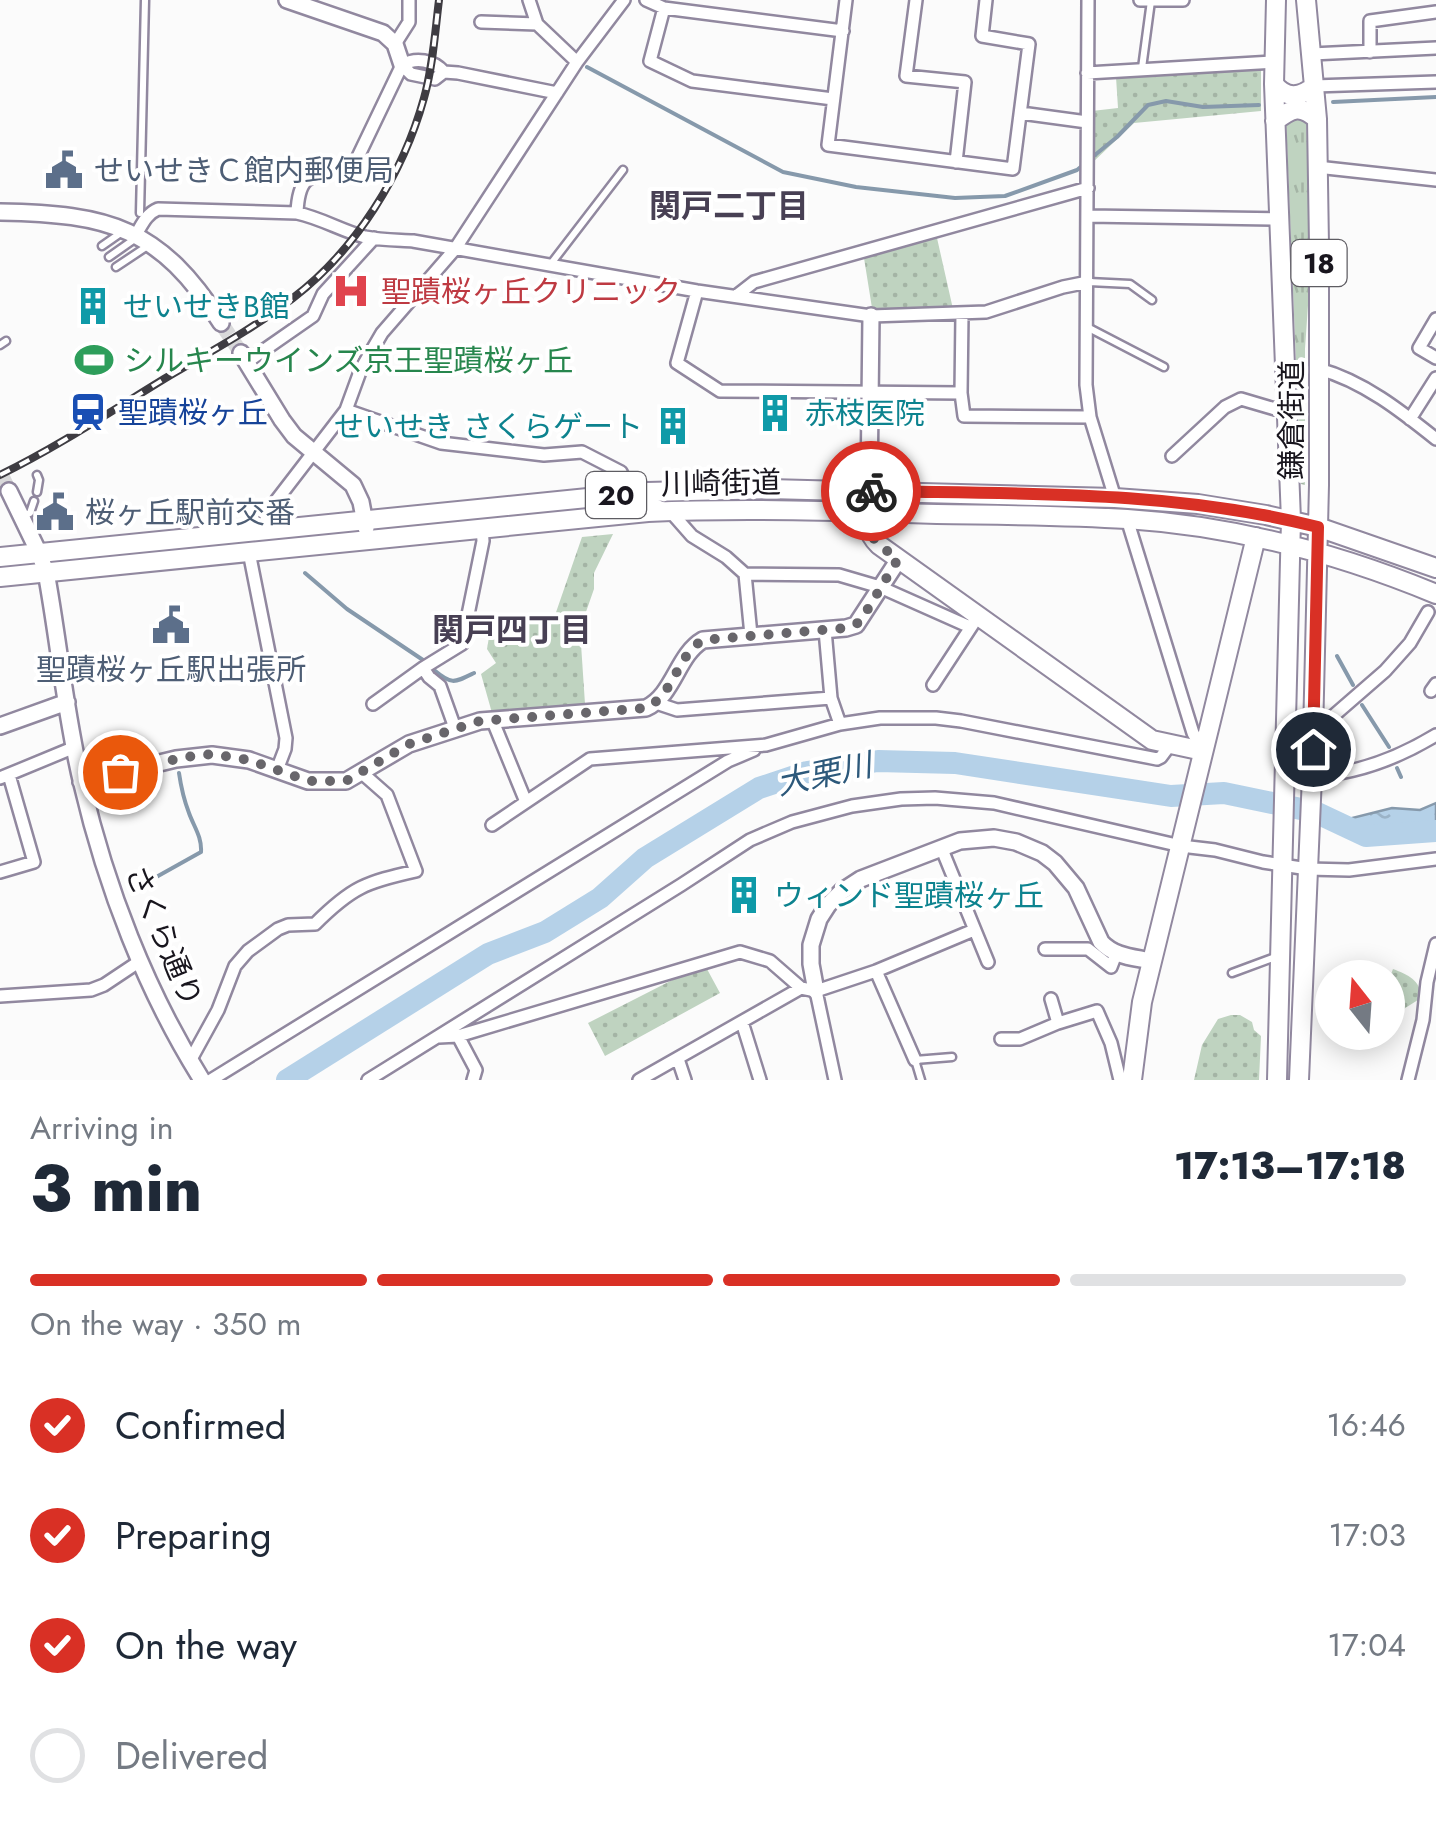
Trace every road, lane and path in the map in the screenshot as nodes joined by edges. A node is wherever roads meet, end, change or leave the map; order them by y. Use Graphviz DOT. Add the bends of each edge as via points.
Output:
graph roads {
  1 [pos="145,0"];
  2 [pos="287,0"];
  3 [pos="410,0"];
  4 [pos="529,0"];
  5 [pos="624,0"];
  6 [pos="646,0"];
  7 [pos="846,0"];
  8 [pos="916,0"];
  9 [pos="986,0"];
  10 [pos="1088,0"];
  11 [pos="1180,0"];
  12 [pos="1276,0"];
  13 [pos="1306,0"];
  14 [pos="1145,1"];
  15 [pos="664,8"];
  16 [pos="1436,12"];
  17 [pos="482,22"];
  18 [pos="537,24"];
  19 [pos="843,31"];
  20 [pos="395,44"];
  21 [pos="1436,48"];
  22 [pos="1370,52"];
  23 [pos="1312,54"];
  24 [pos="577,62"];
  25 [pos="1274,62"];
  26 [pos="402,64"];
  27 [pos="1142,70"];
  28 [pos="1087,73"];
  29 [pos="1436,82"];
  30 [pos="1274,84"];
  31 [pos="1314,86"];
  32 [pos="557,93"];
  33 [pos="833,98"];
  34 [pos="1021,114"];
  35 [pos="1316,119"];
  36 [pos="1276,121"];
  37 [pos="1087,122"];
  38 [pos="956,162"];
  39 [pos="1318,167"];
  40 [pos="623,170"];
  41 [pos="1436,180"];
  42 [pos="1088,188"];
  43 [pos="0,212"];
  44 [pos="140,214"];
  45 [pos="297,214"];
  46 [pos="1088,216"];
  47 [pos="1280,219"];
  48 [pos="137,237"];
  49 [pos="374,238"];
  50 [pos="102,246"];
  51 [pos="455,249"];
  52 [pos="108,257"];
  53 [pos="550,266"];
  54 [pos="116,267"];
  55 [pos="1088,282"];
  56 [pos="697,290"];
  57 [pos="736,296"];
  58 [pos="1152,300"];
  59 [pos="962,314"];
  60 [pos="872,316"];
  61 [pos="1436,319"];
  62 [pos="222,322"];
  63 [pos="1087,327"];
  64 [pos="244,357"];
  65 [pos="1436,358"];
  66 [pos="1164,367"];
  67 [pos="1319,368"];
  68 [pos="1436,378"];
  69 [pos="870,393"];
  70 [pos="962,394"];
  71 [pos="1432,396"];
  72 [pos="1287,408"];
  73 [pos="346,410"];
  74 [pos="1090,418"];
  75 [pos="1410,419"];
  76 [pos="1436,440"];
  77 [pos="313,453"];
  78 [pos="1172,456"];
  79 [pos="37,475"];
  80 [pos="9,490"];
  81 [pos="868,491"];
  82 [pos="37,492"];
  83 [pos="630,494"];
  84 [pos="1115,498"];
  85 [pos="34,501"];
  86 [pos="670,511"];
  87 [pos="867,511"];
  88 [pos="22,517"];
  89 [pos="1126,519"];
  90 [pos="1291,520"];
  91 [pos="1318,527"];
  92 [pos="482,528"];
  93 [pos="267,530"];
  94 [pos="366,530"];
  95 [pos="1256,537"];
  96 [pos="1290,544"];
  97 [pos="249,552"];
  98 [pos="1318,552"];
  99 [pos="40,553"];
  100 [pos="0,557"];
  101 [pos="898,559"];
  102 [pos="1436,568"];
  103 [pos="46,572"];
  104 [pos="745,574"];
  105 [pos="0,577"];
  106 [pos="880,586"];
  107 [pos="1436,594"];
  108 [pos="1430,616"];
  109 [pos="975,622"];
  110 [pos="825,630"];
  111 [pos="751,635"];
  112 [pos="423,668"];
  113 [pos="934,685"];
  114 [pos="831,698"];
  115 [pos="67,702"];
  116 [pos="656,703"];
  117 [pos="373,704"];
  118 [pos="492,719"];
  119 [pos="1314,722"];
  120 [pos="840,724"];
  121 [pos="0,726"];
  122 [pos="455,728"];
  123 [pos="1436,735"];
  124 [pos="766,745"];
  125 [pos="1170,745"];
  126 [pos="75,747"];
  127 [pos="1201,760"];
  128 [pos="276,770"];
  129 [pos="362,773"];
  130 [pos="4,777"];
  131 [pos="1312,778"];
  132 [pos="81,782"];
  133 [pos="526,802"];
  134 [pos="492,825"];
  135 [pos="1182,843"];
  136 [pos="941,847"];
  137 [pos="1436,860"];
  138 [pos="1282,862"];
  139 [pos="1308,866"];
  140 [pos="0,872"];
  141 [pos="974,930"];
  142 [pos="1436,944"];
  143 [pos="1045,949"];
  144 [pos="1116,954"];
  145 [pos="1281,954"];
  146 [pos="140,960"];
  147 [pos="1152,961"];
  148 [pos="988,962"];
  149 [pos="876,971"];
  150 [pos="1232,974"];
  151 [pos="809,989"];
  152 [pos="0,996"];
  153 [pos="1051,999"];
  154 [pos="742,1022"];
  155 [pos="1058,1023"];
  156 [pos="458,1036"];
  157 [pos="438,1037"];
  158 [pos="1000,1039"];
  159 [pos="952,1057"];
  160 [pos="678,1059"];
  161 [pos="915,1060"];
  162 [pos="190,1061"];
  163 [pos="202,1080"];
  164 [pos="212,1080"];
  165 [pos="368,1080"];
  166 [pos="473,1080"];
  167 [pos="639,1080"];
  168 [pos="685,1080"];
  169 [pos="760,1080"];
  170 [pos="836,1080"];
  171 [pos="920,1080"];
  172 [pos="1120,1080"];
  173 [pos="1132,1080"];
  174 [pos="1277,1080"];
  175 [pos="1299,1080"];
  176 [pos="1408,1080"];
  1 -- 44 [label="lane"];
  2 -- 20 [label="street" via="364,24"];
  3 -- 20 [label="street" via="409,22"];
  4 -- 18 [label="street"];
  5 -- 24 [label="street"];
  6 -- 15 [label="street"];
  7 -- 19 [label="street"];
  8 -- 38 [label="street" via="906,76 966,82"];
  9 -- 34 [label="street" via="982,36 1029,44"];
  10 -- 28 [label="street"];
  11 -- 14 [label="street"];
  12 -- 25 [label="main road, 鎌倉街道 / 18"];
  13 -- 23 [label="main road, 鎌倉街道 / 18"];
  14 -- 27 [label="lane"];
  15 -- 19 [label="street"];
  15 -- 33 [label="street" via="650,61 692,81"];
  16 -- 22 [label="street" via="1370,22"];
  17 -- 18 [label="street"];
  18 -- 24 [label="street"];
  19 -- 33 [label="street"];
  20 -- 26 [label="street"];
  21 -- 22 [label="street"];
  22 -- 23 [label="street"];
  23 -- 31 [label="main road, 鎌倉街道 / 18"];
  24 -- 32 [label="street"];
  25 -- 27 [label="street"];
  25 -- 30 [label="main road, 鎌倉街道 / 18"];
  26 -- 32 [label="street" via="411,74 435,79 444,72"];
  26 -- 45 [label="street" via="356,161 304,182"];
  27 -- 28 [label="street"];
  28 -- 37 [label="street"];
  29 -- 31 [label="street"];
  30 -- 31 [label="main road" via="1295,96"];
  30 -- 36 [label="main road, 鎌倉街道 / 18"];
  31 -- 35 [label="main road, 鎌倉街道 / 18"];
  32 -- 51 [label="street"];
  33 -- 38 [label="street" via="828,145"];
  34 -- 37 [label="street"];
  34 -- 38 [label="street" via="1013,169"];
  35 -- 36 [label="main road" via="1296,109"];
  35 -- 39 [label="main road, 鎌倉街道 / 18"];
  36 -- 47 [label="main road, 鎌倉街道 / 18"];
  37 -- 42 [label="street"];
  39 -- 41 [label="street"];
  39 -- 67 [label="main road, 鎌倉街道 / 18"];
  40 -- 53 [label="lane"];
  42 -- 46 [label="street"];
  42 -- 57 [label="street" via="754,282"];
  43 -- 48 [label="street" via="82,217"];
  45 -- 48 [label="street" via="158,210"];
  45 -- 49 [label="street"];
  46 -- 47 [label="street"];
  46 -- 55 [label="street"];
  47 -- 72 [label="main road, 鎌倉街道 / 18"];
  48 -- 50 [label="lane"];
  48 -- 52 [label="lane"];
  48 -- 54 [label="lane"];
  48 -- 62 [label="street" via="195,284"];
  49 -- 51 [label="street"];
  49 -- 64 [label="street" via="323,294 314,316"];
  51 -- 53 [label="street"];
  51 -- 73 [label="street" via="382,333"];
  53 -- 56 [label="street"];
  55 -- 58 [label="lane" via="1130,284"];
  55 -- 59 [label="street"];
  55 -- 63 [label="street"];
  56 -- 57 [label="street"];
  56 -- 69 [label="street" via="677,363 720,391"];
  57 -- 60 [label="street"];
  59 -- 60 [label="street"];
  59 -- 70 [label="street"];
  60 -- 69 [label="street"];
  61 -- 65 [label="street" via="1419,348"];
  63 -- 66 [label="lane"];
  63 -- 74 [label="street"];
  64 -- 77 [label="street" via="282,420"];
  67 -- 75 [label="street"];
  67 -- 91 [label="main road, 鎌倉街道 / 18"];
  68 -- 71 [label="street"];
  69 -- 70 [label="street"];
  69 -- 81 [label="street"];
  70 -- 74 [label="street" via="964,416"];
  71 -- 75 [label="street"];
  72 -- 78 [label="street" via="1241,399"];
  72 -- 90 [label="main road, 鎌倉街道 / 18"];
  73 -- 77 [label="street"];
  73 -- 83 [label="street" via="441,444 544,455 582,452 620,472"];
  74 -- 84 [label="street"];
  75 -- 76 [label="street"];
  77 -- 93 [label="street" via="266,514"];
  77 -- 94 [label="street" via="352,485"];
  79 -- 82 [label="lane"];
  80 -- 88 [label="street, さくら通り"];
  81 -- 83 [label="main road, 川崎街道 / 20"];
  81 -- 84 [label="main road, 川崎街道 / 20"];
  81 -- 87 [label="main road"];
  83 -- 86 [label="street"];
  83 -- 94 [label="main road, 川崎街道 / 20"];
  84 -- 90 [label="main road, 川崎街道 / 20"];
  85 -- 88 [label="lane"];
  86 -- 87 [label="main road, 川崎街道 / 20"];
  86 -- 92 [label="main road, 川崎街道 / 20"];
  86 -- 104 [label="street"];
  87 -- 89 [label="main road, 川崎街道 / 20"];
  87 -- 101 [label="main road" via="872,537"];
  88 -- 99 [label="street, さくら通り"];
  89 -- 95 [label="main road, 川崎街道 / 20"];
  89 -- 127 [label="street"];
  90 -- 91 [label="main road, 川崎街道 / 20"];
  90 -- 96 [label="main road, 鎌倉街道 / 18"];
  91 -- 98 [label="main road, 鎌倉街道 / 18"];
  91 -- 102 [label="main road, 川崎街道"];
  92 -- 94 [label="main road, 川崎街道 / 20"];
  92 -- 112 [label="street" via="462,644"];
  93 -- 94 [label="main road, 川崎街道 / 20"];
  93 -- 99 [label="main road, 川崎街道 / 20"];
  94 -- 97 [label="main road, 川崎街道 / 20"];
  95 -- 96 [label="main road, 川崎街道 / 20"];
  95 -- 127 [label="main road"];
  96 -- 98 [label="main road, 川崎街道"];
  96 -- 138 [label="main road, 鎌倉街道 / 18"];
  97 -- 103 [label="main road, 川崎街道 / 20"];
  97 -- 128 [label="street" via="286,738"];
  98 -- 107 [label="main road, 川崎街道"];
  98 -- 119 [label="main road, 鎌倉街道 / 18"];
  99 -- 100 [label="main road, 川崎街道 / 20"];
  99 -- 103 [label="street, さくら通り"];
  101 -- 106 [label="street"];
  101 -- 109 [label="main road"];
  103 -- 105 [label="main road, 川崎街道 / 20"];
  103 -- 115 [label="street, さくら通り"];
  104 -- 106 [label="street" via="838,575"];
  104 -- 111 [label="street"];
  106 -- 109 [label="street"];
  106 -- 110 [label="street" via="856,625"];
  108 -- 119 [label="street" via="1385,671 1332,717"];
  109 -- 113 [label="street"];
  109 -- 125 [label="main road" via="1152,740"];
  110 -- 111 [label="street"];
  110 -- 114 [label="street"];
  111 -- 116 [label="street" via="697,642"];
  112 -- 117 [label="street"];
  112 -- 122 [label="street" via="440,686"];
  114 -- 116 [label="street" via="677,710"];
  114 -- 120 [label="street"];
  115 -- 121 [label="street"];
  115 -- 126 [label="street, さくら通り"];
  116 -- 118 [label="street"];
  118 -- 122 [label="street"];
  118 -- 133 [label="street"];
  119 -- 131 [label="main road, 鎌倉街道 / 18"];
  120 -- 124 [label="street"];
  120 -- 125 [label="street" via="880,718 961,721 1157,759"];
  122 -- 129 [label="street" via="409,744"];
  123 -- 131 [label="street" via="1389,760"];
  124 -- 133 [label="street" via="590,759"];
  124 -- 164 [label="street" via="728,761"];
  125 -- 127 [label="main road"];
  126 -- 130 [label="street"];
  126 -- 132 [label="street, さくら通り"];
  127 -- 135 [label="main road"];
  128 -- 129 [label="street" via="314,782"];
  128 -- 132 [label="street" via="238,757 202,755"];
  129 -- 162 [label="street" via="387,795 416,872 374,880 315,924 278,929 248,951"];
  130 -- 140 [label="street" via="34,862"];
  131 -- 139 [label="main road, 鎌倉街道 / 18"];
  132 -- 146 [label="street, さくら通り"];
  133 -- 134 [label="street"];
  135 -- 138 [label="street"];
  135 -- 147 [label="main road"];
  135 -- 157 [label="street" via="951,798 819,814 750,840"];
  136 -- 141 [label="street"];
  136 -- 144 [label="street" via="994,838 1042,853 1066,874 1101,942"];
  136 -- 151 [label="street" via="861,879 828,905 812,944"];
  137 -- 139 [label="street" via="1349,870"];
  138 -- 139 [label="street"];
  138 -- 145 [label="main road, 鎌倉街道 / 18"];
  139 -- 175 [label="main road, 鎌倉街道 / 18"];
  141 -- 148 [label="street"];
  141 -- 149 [label="street"];
  142 -- 176 [label="street"];
  143 -- 144 [label="street" via="1088,949 1111,967"];
  144 -- 147 [label="street"];
  145 -- 150 [label="lane"];
  145 -- 174 [label="main road, 鎌倉街道 / 18"];
  146 -- 152 [label="street" via="90,990"];
  146 -- 162 [label="street, さくら通り"];
  147 -- 173 [label="main road"];
  149 -- 151 [label="street"];
  149 -- 161 [label="street"];
  151 -- 154 [label="street"];
  151 -- 156 [label="street" via="770,961 740,952"];
  151 -- 170 [label="street"];
  153 -- 155 [label="street"];
  154 -- 160 [label="street"];
  154 -- 169 [label="street"];
  155 -- 158 [label="street" via="1020,1039"];
  155 -- 172 [label="street" via="1097,1010"];
  156 -- 157 [label="street"];
  156 -- 166 [label="street" via="476,1070"];
  157 -- 165 [label="street"];
  159 -- 161 [label="lane"];
  160 -- 167 [label="street"];
  160 -- 168 [label="street"];
  161 -- 171 [label="lane"];
  162 -- 163 [label="street, さくら通り"];
}
